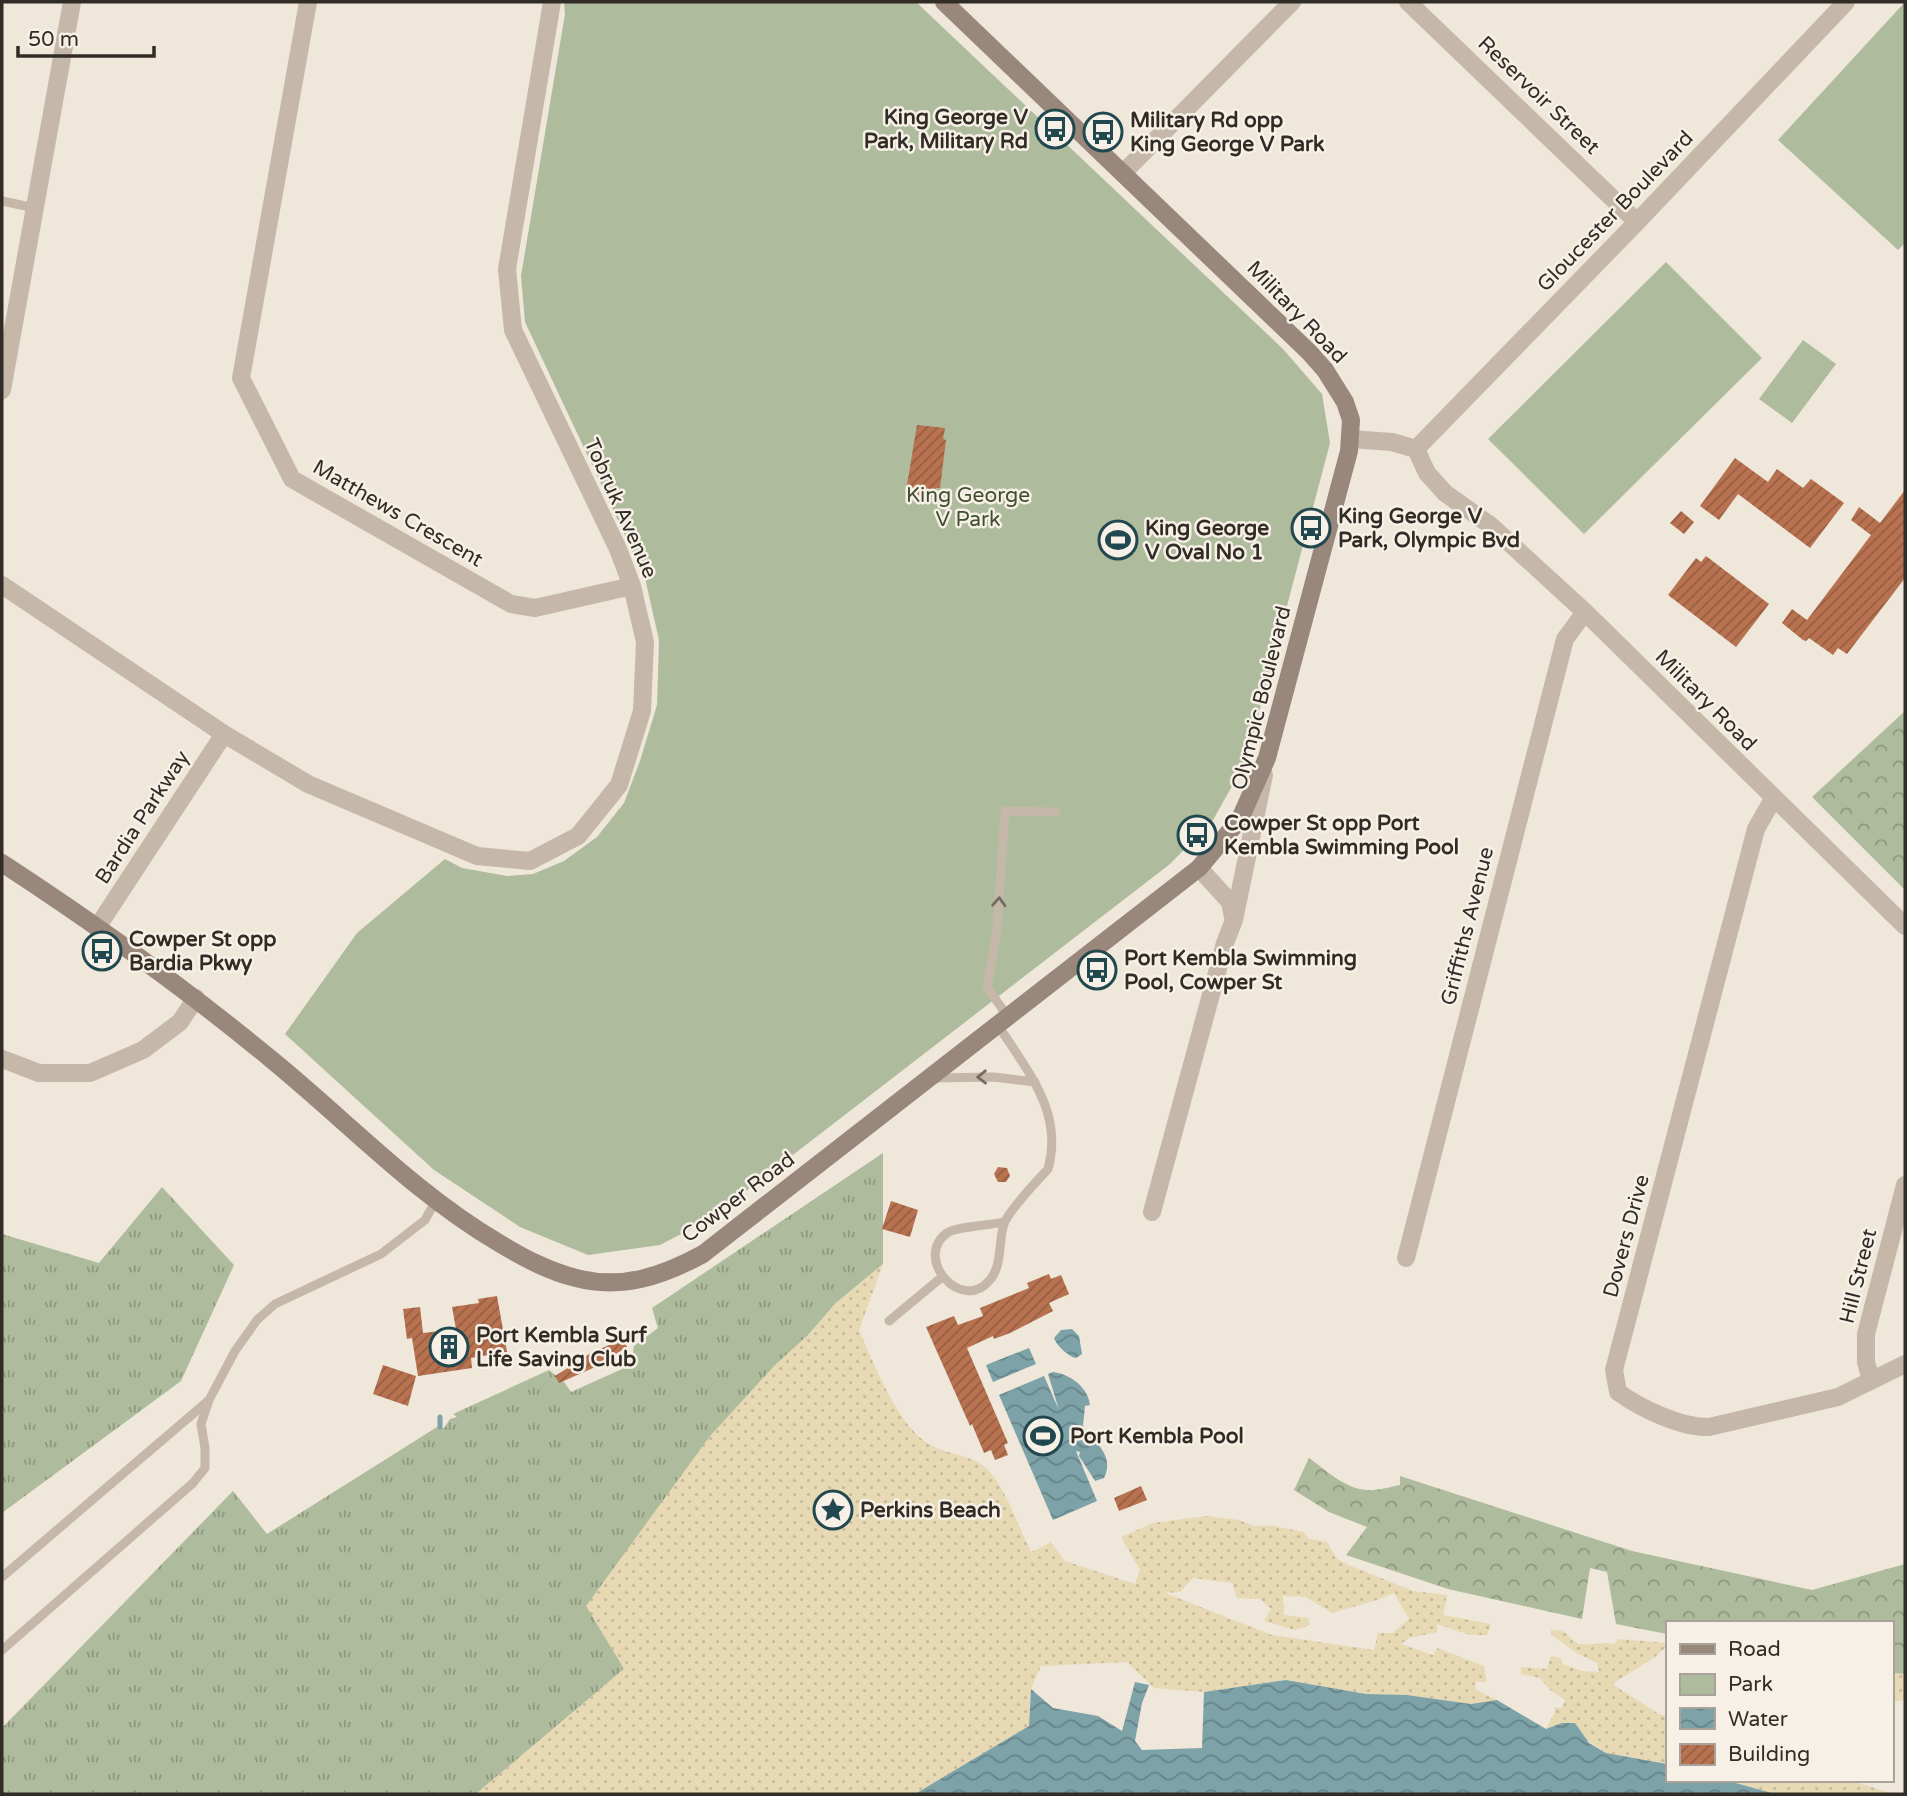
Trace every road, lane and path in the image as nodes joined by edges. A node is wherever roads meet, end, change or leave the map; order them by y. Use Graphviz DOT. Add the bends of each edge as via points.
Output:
graph roads {
  1 [pos="72,2"];
  2 [pos="308,2"];
  3 [pos="552,2"];
  4 [pos="944,2"];
  5 [pos="1292,2"];
  6 [pos="1408,2"];
  7 [pos="1846,2"];
  8 [pos="1124,173"];
  9 [pos="2,201"];
  10 [pos="35,208"];
  11 [pos="1637,222"];
  12 [pos="2,390"];
  13 [pos="1351,439"];
  14 [pos="1416,449"];
  15 [pos="2,585"];
  16 [pos="632,586"];
  17 [pos="1585,612"];
  18 [pos="224,734"];
  19 [pos="1267,758"];
  20 [pos="1773,799"];
  21 [pos="1056,812"];
  22 [pos="2,863"];
  23 [pos="1199,868"];
  24 [pos="1234,920"];
  25 [pos="98,926"];
  26 [pos="1905,926"];
  27 [pos="195,998"];
  28 [pos="1003,1021"];
  29 [pos="2,1059"];
  30 [pos="928,1078"];
  31 [pos="1035,1083"];
  32 [pos="1905,1185"];
  33 [pos="435,1202"];
  34 [pos="1152,1212"];
  35 [pos="1004,1222"];
  36 [pos="1406,1258"];
  37 [pos="942,1277"];
  38 [pos="889,1321"];
  39 [pos="1905,1364"];
  40 [pos="1871,1380"];
  41 [pos="209,1400"];
  42 [pos="2,1577"];
  43 [pos="2,1650"];
  1 -- 10 [label="street"];
  2 -- 16 [label="street, Matthews Crescent" via="242,378 292,479 511,604 535,608"];
  3 -- 16 [label="street, Tobruk Avenue" via="507,269 513,330"];
  4 -- 8 [label="main road, Military Road"];
  5 -- 8 [label="street"];
  6 -- 11 [label="street, Reservoir Street"];
  7 -- 11 [label="street, Gloucester Boulevard"];
  8 -- 13 [label="main road, Military Road" via="1325,370 1345,402"];
  9 -- 10 [label="lane"];
  10 -- 12 [label="street"];
  11 -- 14 [label="street, Gloucester Boulevard"];
  13 -- 14 [label="street"];
  13 -- 19 [label="main road, Olympic Boulevard"];
  14 -- 17 [label="street, Military Road" via="1427,473 1445,493 1490,525"];
  15 -- 18 [label="street, Tobruk Avenue"];
  16 -- 18 [label="street, Tobruk Avenue" via="645,642 642,711 619,785 578,836 530,861 477,856 308,784"];
  17 -- 20 [label="street, Military Road"];
  17 -- 36 [label="street, Griffiths Avenue" via="1564,639"];
  18 -- 25 [label="street, Bardia Parkway"];
  19 -- 23 [label="main road, Cowper Road" via="1241,819"];
  19 -- 24 [label="street, Olympic Boulevard"];
  20 -- 26 [label="street, Military Road"];
  20 -- 40 [label="street, Dovers Drive" via="1756,829 1614,1370 1618,1392 1631,1401 1697,1427 1838,1397"];
  28 -- 21 [label="lane, one-way" via="988,987 998,930 1005,811"];
  22 -- 25 [label="main road, Cowper Road"];
  23 -- 24 [label="street" via="1230,902"];
  23 -- 28 [label="main road, Cowper Road"];
  24 -- 34 [label="street, Olympic Boulevard"];
  25 -- 27 [label="main road, Cowper Road"];
  27 -- 29 [label="street" via="180,1022 143,1050 90,1073 38,1073"];
  27 -- 33 [label="main road, Cowper Road"];
  28 -- 30 [label="main road, Cowper Road"];
  28 -- 31 [label="lane"];
  31 -- 30 [label="lane, one-way" via="994,1077"];
  30 -- 33 [label="main road, Cowper Road" via="703,1254 650,1278 601,1282 553,1270 519,1255"];
  31 -- 35 [label="lane" via="1046,1103 1051,1159 1048,1169"];
  32 -- 40 [label="street, Hill Street" via="1866,1334"];
  33 -- 41 [label="lane" via="425,1220 380,1254 275,1304 235,1351"];
  35 -- 37 [label="lane" via="947,1233 936,1254"];
  35 -- 37 [label="lane" via="996,1269 988,1283 960,1289"];
  37 -- 38 [label="lane"];
  39 -- 40 [label="street, Dovers Drive"];
  41 -- 42 [label="lane"];
  41 -- 43 [label="lane" via="201,1424 205,1468 193,1483"];
}
